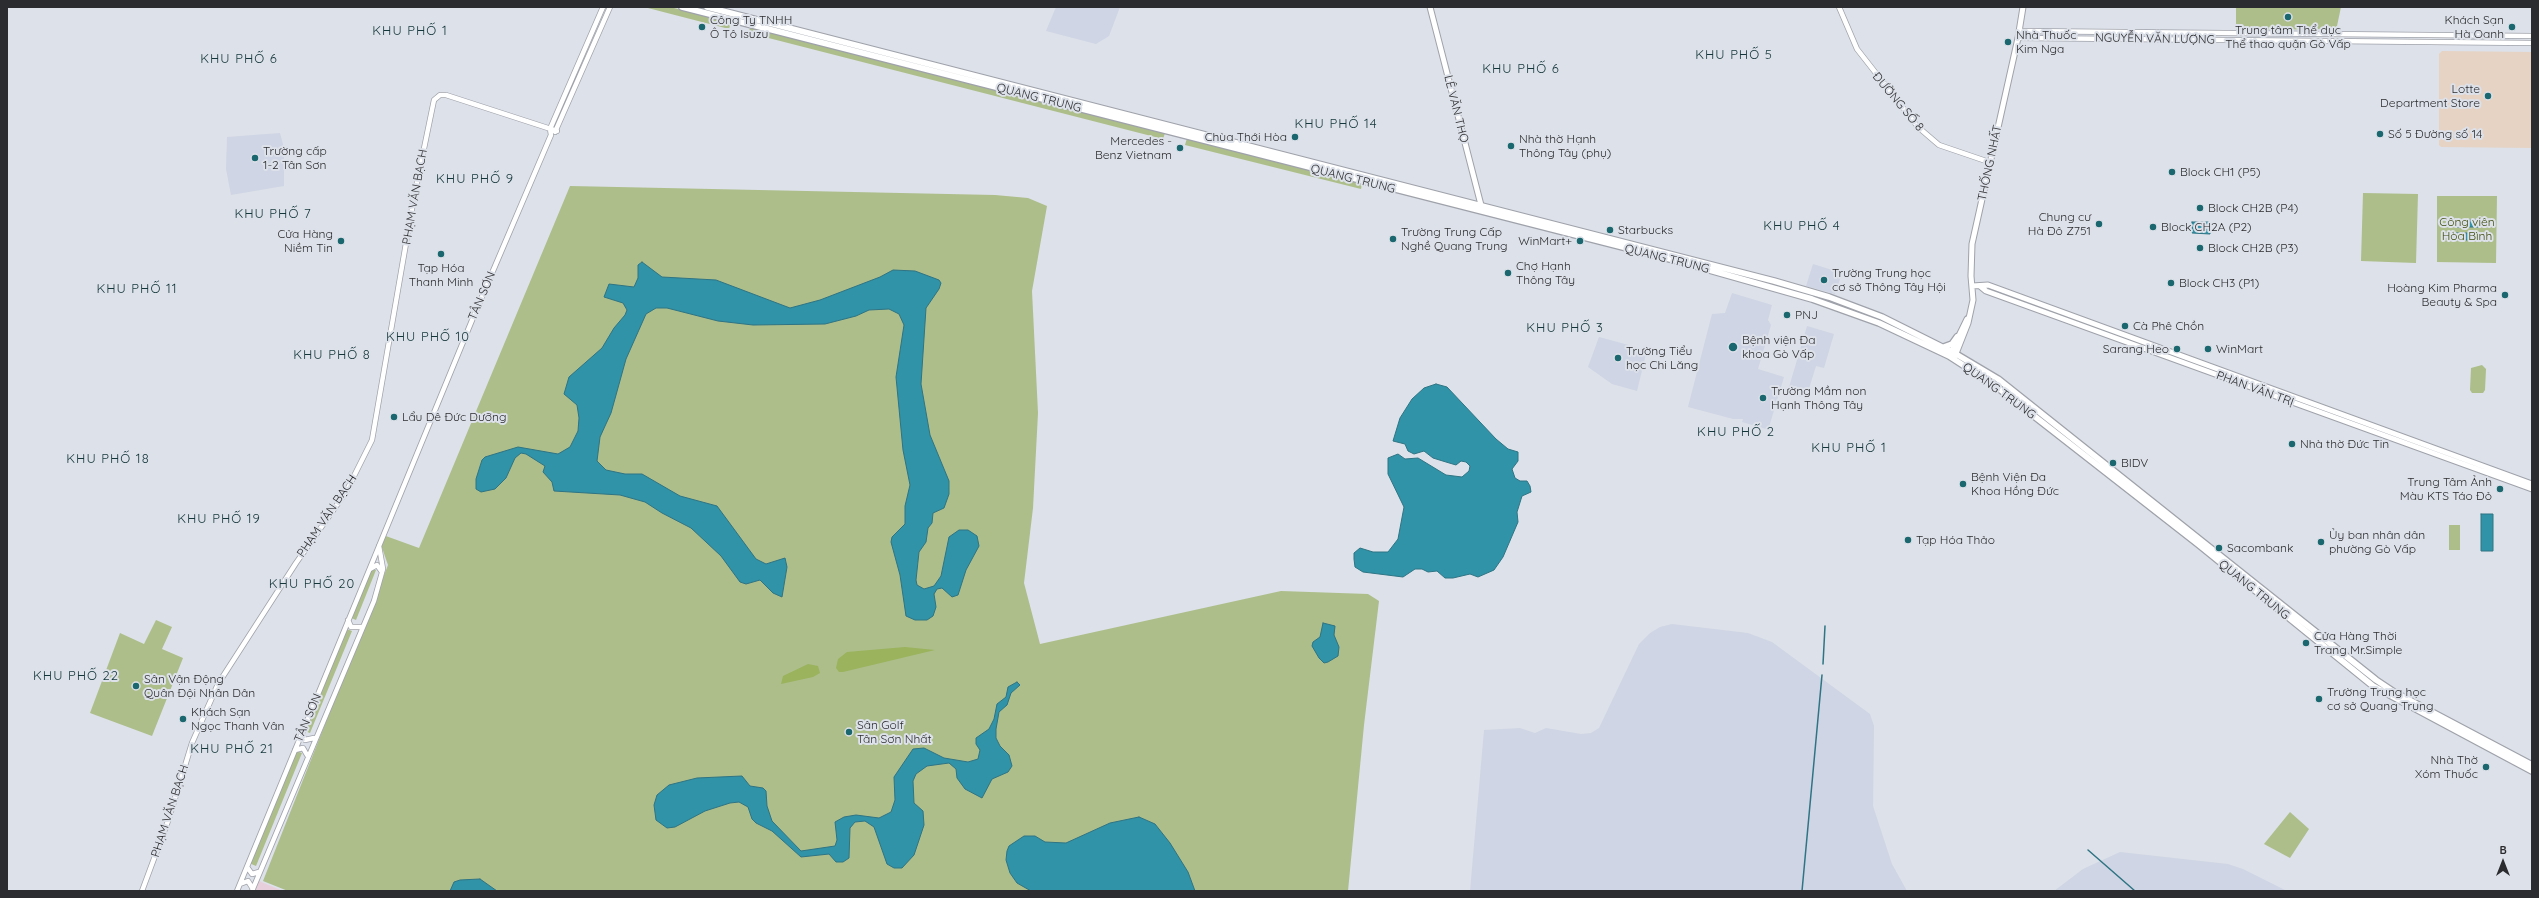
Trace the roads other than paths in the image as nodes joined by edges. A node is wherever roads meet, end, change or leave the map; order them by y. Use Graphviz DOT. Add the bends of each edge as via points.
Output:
graph roads {
  1 [pos="603,7"];
  2 [pos="610,7"];
  3 [pos="682,7"];
  4 [pos="706,7"];
  5 [pos="1430,7"];
  6 [pos="1839,7"];
  7 [pos="2022,7"];
  8 [pos="742,19"];
  9 [pos="2020,31"];
  10 [pos="2429,35"];
  11 [pos="2532,36"];
  12 [pos="2018,38"];
  13 [pos="2429,42"];
  14 [pos="2532,43"];
  15 [pos="550,129"];
  16 [pos="557,131"];
  17 [pos="550,135"];
  18 [pos="1989,162"];
  19 [pos="1370,180"];
  20 [pos="1481,205"];
  21 [pos="1482,212"];
  22 [pos="1651,251"];
  23 [pos="1774,281"];
  24 [pos="1972,286"];
  25 [pos="1773,287"];
  26 [pos="1813,292"];
  27 [pos="1812,299"];
  28 [pos="1967,319"];
  29 [pos="1957,337"];
  30 [pos="1941,348"];
  31 [pos="1953,356"];
  32 [pos="2282,396"];
  33 [pos="2057,426"];
  34 [pos="2053,431"];
  35 [pos="2532,484"];
  36 [pos="2532,489"];
  37 [pos="2195,539"];
  38 [pos="379,546"];
  39 [pos="369,569"];
  40 [pos="382,575"];
  41 [pos="2296,615"];
  42 [pos="348,620"];
  43 [pos="2292,620"];
  44 [pos="362,627"];
  45 [pos="2381,687"];
  46 [pos="302,734"];
  47 [pos="314,738"];
  48 [pos="294,751"];
  49 [pos="307,756"];
  50 [pos="2532,765"];
  51 [pos="2532,771"];
  52 [pos="248,867"];
  53 [pos="260,872"];
  54 [pos="240,884"];
  55 [pos="252,890"];
  56 [pos="142,891"];
  57 [pos="237,891"];
  1 -- 15 [label="street, TÂN SƠN"];
  2 -- 16 [label="street"];
  3 -- 8 [label="main road, QUANG TRUNG"];
  4 -- 8 [label="main road, QUANG TRUNG"];
  5 -- 20 [label="main road, LÊ VĂN THỌ"];
  6 -- 18 [label="street, ĐƯỜNG SỐ 8" via="1857,48 1918,127 1939,145"];
  7 -- 9 [label="main road, THỐNG NHẤT"];
  8 -- 19 [label="main road, QUANG TRUNG"];
  9 -- 10 [label="street, NGUYỄN VĂN LƯỢNG"];
  9 -- 12 [label="main road, THỐNG NHẤT"];
  10 -- 11 [label="street, NGUYỄN VĂN LƯỢNG"];
  10 -- 13 [label="street"];
  12 -- 13 [label="street, NGUYỄN VĂN LƯỢNG"];
  12 -- 18 [label="main road, THỐNG NHẤT"];
  13 -- 14 [label="street, NGUYỄN VĂN LƯỢNG"];
  15 -- 16 [label="street, PHẠM VĂN BẠCH"];
  15 -- 17 [label="street, TÂN SƠN"];
  15 -- 56 [label="street, PHẠM VĂN BẠCH" via="446,94 434,100 414,197 372,440 346,492 296,563 218,684 192,743 168,821"];
  16 -- 17 [label="street"];
  17 -- 38 [label="street, TÂN SƠN"];
  18 -- 24 [label="main road, THỐNG NHẤT" via="1972,244"];
  19 -- 20 [label="main road, QUANG TRUNG"];
  19 -- 21 [label="main road, QUANG TRUNG"];
  20 -- 21 [label="main road, LÊ VĂN THỌ"];
  20 -- 22 [label="main road, QUANG TRUNG"];
  21 -- 22 [label="main road, QUANG TRUNG"];
  22 -- 23 [label="main road, QUANG TRUNG"];
  22 -- 25 [label="main road, QUANG TRUNG"];
  23 -- 25 [label="main road"];
  23 -- 26 [label="main road, QUANG TRUNG"];
  24 -- 28 [label="main road, THỐNG NHẤT" via="1973,300"];
  24 -- 32 [label="main road, PHAN VĂN TRỊ" via="1980,286 1986,292"];
  25 -- 27 [label="main road, QUANG TRUNG"];
  26 -- 27 [label="main road"];
  26 -- 30 [label="main road, QUANG TRUNG" via="1882,317"];
  27 -- 31 [label="main road, QUANG TRUNG" via="1879,323"];
  28 -- 29 [label="main road, THỐNG NHẤT"];
  28 -- 31 [label="main road, THỐNG NHẤT"];
  29 -- 30 [label="main road" via="1952,344"];
  29 -- 31 [label="main road, THỐNG NHẤT"];
  30 -- 31 [label="main road, QUANG TRUNG"];
  31 -- 33 [label="main road, QUANG TRUNG" via="1998,379"];
  31 -- 34 [label="main road, QUANG TRUNG"];
  32 -- 35 [label="main road, PHAN VĂN TRỊ"];
  32 -- 36 [label="main road, PHAN VĂN TRỊ"];
  33 -- 34 [label="main road"];
  33 -- 37 [label="main road, QUANG TRUNG"];
  34 -- 37 [label="main road, QUANG TRUNG"];
  37 -- 41 [label="main road, QUANG TRUNG"];
  37 -- 43 [label="main road, QUANG TRUNG"];
  38 -- 39 [label="street, TÂN SƠN"];
  38 -- 40 [label="street, TÂN SƠN" via="383,565"];
  39 -- 40 [label="street" via="377,566 382,569"];
  39 -- 42 [label="street, TÂN SƠN"];
  40 -- 44 [label="street, TÂN SƠN"];
  41 -- 43 [label="main road"];
  41 -- 45 [label="main road, QUANG TRUNG"];
  42 -- 44 [label="street" via="351,628"];
  42 -- 46 [label="street, TÂN SƠN"];
  43 -- 45 [label="main road, QUANG TRUNG"];
  44 -- 47 [label="street, TÂN SƠN"];
  45 -- 50 [label="main road, QUANG TRUNG"];
  45 -- 51 [label="main road, QUANG TRUNG"];
  46 -- 47 [label="street" via="305,740"];
  46 -- 48 [label="street, TÂN SƠN"];
  47 -- 49 [label="street, TÂN SƠN"];
  48 -- 49 [label="street" via="303,748"];
  48 -- 52 [label="street, TÂN SƠN"];
  49 -- 53 [label="street, TÂN SƠN"];
  52 -- 53 [label="street" via="252,874"];
  52 -- 54 [label="street, TÂN SƠN"];
  53 -- 55 [label="street, TÂN SƠN"];
  54 -- 55 [label="street" via="248,881"];
  54 -- 57 [label="street, TÂN SƠN"];
}
